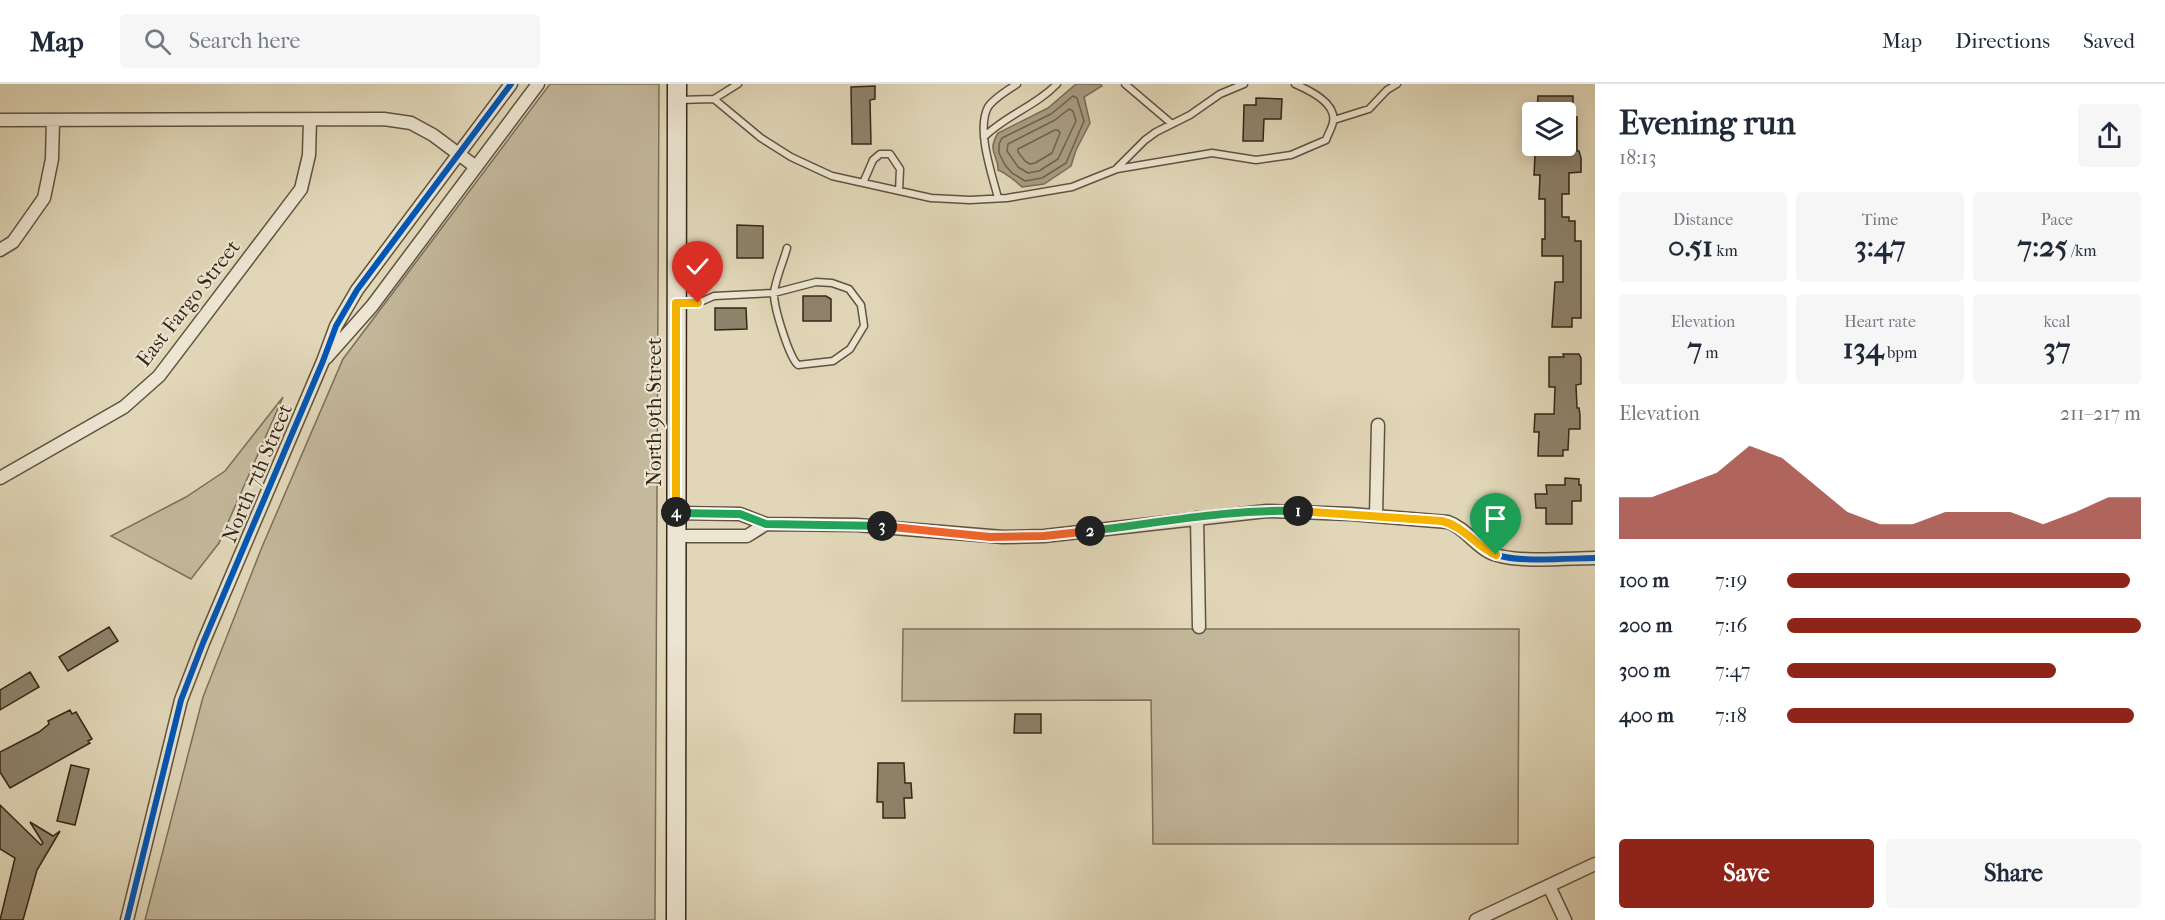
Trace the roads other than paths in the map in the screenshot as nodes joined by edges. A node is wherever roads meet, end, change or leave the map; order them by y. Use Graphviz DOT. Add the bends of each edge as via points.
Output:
graph roads {
  1 [pos="511,84"];
  2 [pos="537,84"];
  3 [pos="738,84"];
  4 [pos="1017,84"];
  5 [pos="1057,84"];
  6 [pos="1125,84"];
  7 [pos="1244,84"];
  8 [pos="1295,84"];
  9 [pos="1397,84"];
  10 [pos="677,92"];
  11 [pos="714,99"];
  12 [pos="0,120"];
  13 [pos="53,120"];
  14 [pos="310,120"];
  15 [pos="1334,120"];
  16 [pos="1172,124"];
  17 [pos="984,137"];
  18 [pos="459,154"];
  19 [pos="476,167"];
  20 [pos="1117,169"];
  21 [pos="863,183"];
  22 [pos="899,191"];
  23 [pos="998,198"];
  24 [pos="787,248"];
  25 [pos="0,250"];
  26 [pos="774,293"];
  27 [pos="676,303"];
  28 [pos="323,361"];
  29 [pos="1378,425"];
  30 [pos="0,478"];
  31 [pos="676,513"];
  32 [pos="1376,516"];
  33 [pos="1197,518"];
  34 [pos="766,524"];
  35 [pos="676,536"];
  36 [pos="1595,558"];
  37 [pos="1199,627"];
  38 [pos="1595,864"];
  39 [pos="1549,886"];
  40 [pos="127,920"];
  41 [pos="676,920"];
  42 [pos="1476,920"];
  43 [pos="1565,920"];
  1 -- 18 [label="street, North 7th Street"];
  2 -- 19 [label="street, North 7th Street"];
  3 -- 11 [label="lane"];
  4 -- 17 [label="lane" via="989,105"];
  5 -- 17 [label="lane" via="1047,95 996,125"];
  6 -- 16 [label="lane"];
  7 -- 16 [label="lane"];
  8 -- 15 [label="lane" via="1317,95 1331,108"];
  9 -- 15 [label="lane" via="1369,110"];
  10 -- 11 [label="lane"];
  10 -- 27 [label="main road, North 9th Street"];
  11 -- 21 [label="lane" via="791,157 832,176"];
  12 -- 13 [label="street"];
  13 -- 14 [label="street"];
  13 -- 25 [label="street" via="52,159 44,198 13,242"];
  14 -- 18 [label="street" via="384,119 411,123"];
  14 -- 30 [label="street, East Fargo Street" via="309,155 300,189 159,376 124,407"];
  15 -- 20 [label="lane" via="1326,140 1291,155 1256,160 1212,153"];
  16 -- 20 [label="lane" via="1145,140"];
  17 -- 23 [label="lane"];
  18 -- 19 [label="street"];
  18 -- 28 [label="street, North 7th Street" via="357,290 336,326"];
  19 -- 28 [label="street, North 7th Street" via="372,306"];
  20 -- 23 [label="lane" via="1072,187"];
  21 -- 22 [label="lane"];
  21 -- 22 [label="lane" via="873,160 880,154 890,154 900,169"];
  22 -- 23 [label="lane" via="931,198"];
  24 -- 26 [label="lane"];
  26 -- 26 [label="lane" via="816,282 849,289 861,305 864,326 850,349 833,362 798,365 788,349"];
  26 -- 27 [label="lane"];
  27 -- 31 [label="main road, North 9th Street"];
  28 -- 40 [label="street, North 7th Street" via="181,700"];
  29 -- 32 [label="street"];
  31 -- 34 [label="street" via="740,514"];
  31 -- 35 [label="main road, North 9th Street"];
  32 -- 33 [label="street" via="1275,511"];
  32 -- 36 [label="street" via="1448,522 1503,557"];
  33 -- 34 [label="street" via="1018,537 857,525"];
  33 -- 37 [label="street"];
  34 -- 35 [label="street" via="742,537"];
  35 -- 41 [label="main road, North 9th Street"];
  38 -- 39 [label="street"];
  39 -- 42 [label="street"];
  39 -- 43 [label="street"];
}
